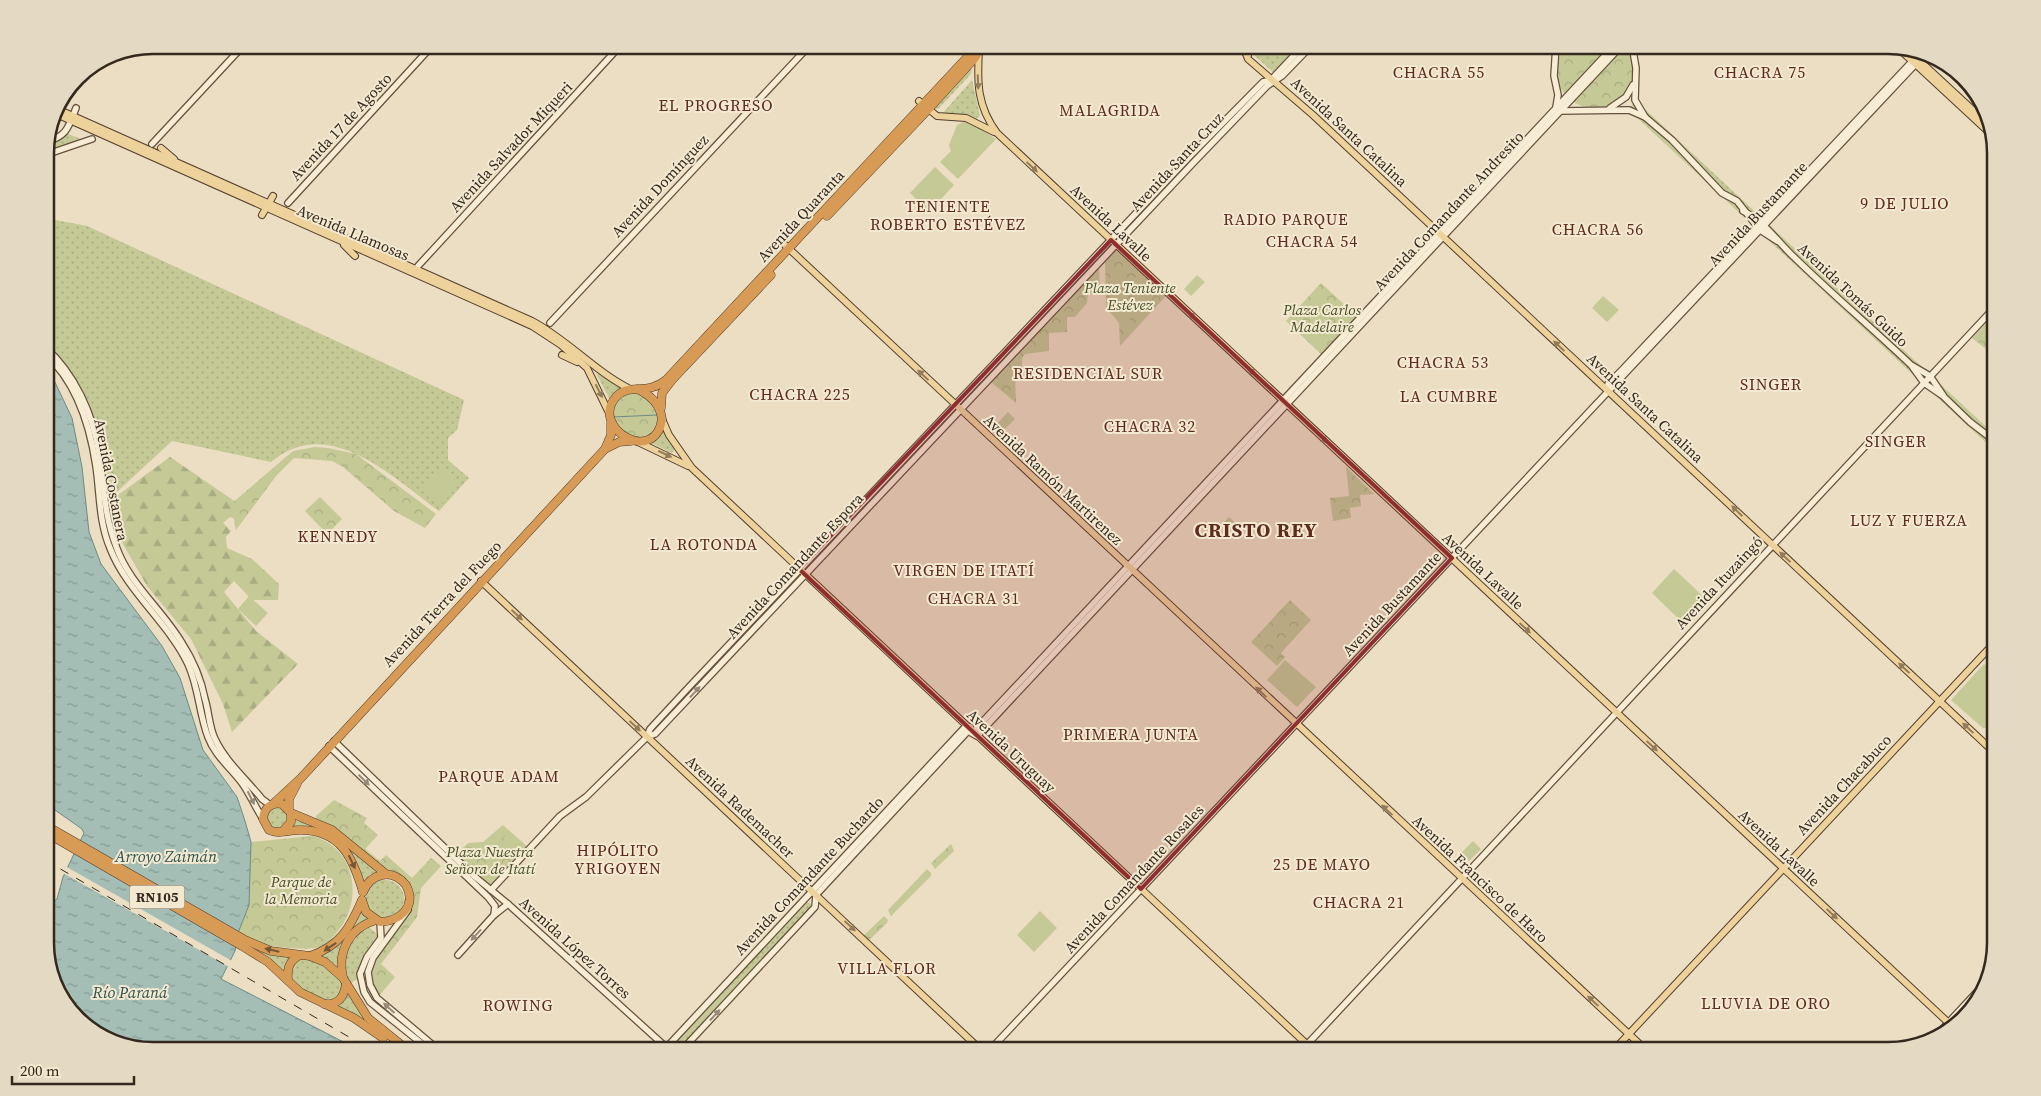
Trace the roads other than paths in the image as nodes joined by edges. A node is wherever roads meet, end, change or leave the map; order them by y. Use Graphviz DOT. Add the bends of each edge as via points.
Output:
graph roads {
  1 [pos="236,54"];
  2 [pos="425,54"];
  3 [pos="613,54"];
  4 [pos="802,54"];
  5 [pos="976,54"];
  6 [pos="978,54"];
  7 [pos="1246,54"];
  8 [pos="1296,54"];
  9 [pos="1302,54"];
  10 [pos="1558,54"];
  11 [pos="1607,54"];
  12 [pos="1612,54"];
  13 [pos="1632,54"];
  14 [pos="1634,54"];
  15 [pos="1556,57"];
  16 [pos="1917,59"];
  17 [pos="1635,61"];
  18 [pos="1594,70"];
  19 [pos="1274,79"];
  20 [pos="1634,84"];
  21 [pos="1558,88"];
  22 [pos="1567,100"];
  23 [pos="923,106"];
  24 [pos="76,108"];
  25 [pos="1608,109"];
  26 [pos="1558,110"];
  27 [pos="1584,110"];
  28 [pos="62,114"];
  29 [pos="61,116"];
  30 [pos="1645,117"];
  31 [pos="1980,117"];
  32 [pos="70,121"];
  33 [pos="1983,126"];
  34 [pos="997,133"];
  35 [pos="92,139"];
  36 [pos="55,140"];
  37 [pos="152,144"];
  38 [pos="161,148"];
  39 [pos="54,152"];
  40 [pos="896,153"];
  41 [pos="883,157"];
  42 [pos="178,163"];
  43 [pos="273,196"];
  44 [pos="288,203"];
  45 [pos="266,209"];
  46 [pos="1743,211"];
  47 [pos="1763,222"];
  48 [pos="1758,228"];
  49 [pos="1441,235"];
  50 [pos="341,242"];
  51 [pos="1114,242"];
  52 [pos="1778,242"];
  53 [pos="790,251"];
  54 [pos="386,252"];
  55 [pos="355,256"];
  56 [pos="408,265"];
  57 [pos="418,266"];
  58 [pos="495,308"];
  59 [pos="1987,316"];
  60 [pos="550,323"];
  61 [pos="54,354"];
  62 [pos="562,355"];
  63 [pos="581,363"];
  64 [pos="54,364"];
  65 [pos="1911,365"];
  66 [pos="1930,376"];
  67 [pos="1924,383"];
  68 [pos="634,389"];
  69 [pos="1608,391"];
  70 [pos="1943,396"];
  71 [pos="1285,402"];
  72 [pos="958,408"];
  73 [pos="662,414"];
  74 [pos="610,417"];
  75 [pos="1987,434"];
  76 [pos="635,441"];
  77 [pos="605,450"];
  78 [pos="692,468"];
  79 [pos="1772,545"];
  80 [pos="1452,558"];
  81 [pos="1130,569"];
  82 [pos="802,572"];
  83 [pos="481,581"];
  84 [pos="1987,650"];
  85 [pos="1939,701"];
  86 [pos="1616,712"];
  87 [pos="1296,725"];
  88 [pos="972,731"];
  89 [pos="647,737"];
  90 [pos="331,744"];
  91 [pos="1987,746"];
  92 [pos="300,778"];
  93 [pos="271,805"];
  94 [pos="290,811"];
  95 [pos="263,818"];
  96 [pos="54,831"];
  97 [pos="282,832"];
  98 [pos="54,836"];
  99 [pos="73,845"];
  100 [pos="1783,868"];
  101 [pos="386,874"];
  102 [pos="1461,878"];
  103 [pos="1141,889"];
  104 [pos="491,890"];
  105 [pos="814,893"];
  106 [pos="362,896"];
  107 [pos="508,904"];
  108 [pos="408,907"];
  109 [pos="494,915"];
  110 [pos="378,921"];
  111 [pos="244,943"];
  112 [pos="300,955"];
  113 [pos="458,955"];
  114 [pos="310,956"];
  115 [pos="288,980"];
  116 [pos="344,981"];
  117 [pos="322,1004"];
  118 [pos="1948,1022"];
  119 [pos="371,1024"];
  120 [pos="1629,1034"];
  121 [pos="391,1042"];
  122 [pos="396,1042"];
  123 [pos="420,1042"];
  124 [pos="429,1042"];
  125 [pos="657,1042"];
  126 [pos="674,1042"];
  127 [pos="689,1042"];
  128 [pos="972,1042"];
  129 [pos="997,1042"];
  130 [pos="1305,1042"];
  131 [pos="1309,1042"];
  132 [pos="1621,1042"];
  133 [pos="1637,1042"];
  1 -- 37 [label="main road"];
  2 -- 44 [label="main road, Avenida 17 de Agosto"];
  3 -- 57 [label="main road, Avenida Salvador Miqueri"];
  4 -- 60 [label="main road, Avenida Domínguez"];
  5 -- 23 [label="highway, Avenida Quaranta"];
  6 -- 34 [label="main road, Avenida Lavalle, one-way" via="979,98"];
  7 -- 19 [label="main road, Avenida Santa Catalina"];
  8 -- 19 [label="main road, Avenida Santa Cruz"];
  9 -- 19 [label="main road, Avenida Santa Cruz"];
  10 -- 15 [label="main road"];
  11 -- 18 [label="main road, Avenida Comandante Andresito"];
  12 -- 18 [label="main road, Avenida Comandante Andresito"];
  13 -- 17 [label="main road, Avenida Tomás Guido"];
  14 -- 17 [label="main road, Avenida Tomás Guido"];
  15 -- 21 [label="main road" via="1554,76"];
  16 -- 31 [label="main road"];
  16 -- 33 [label="main road"];
  16 -- 47 [label="main road, Avenida Bustamante"];
  17 -- 20 [label="main road, Avenida Tomás Guido"];
  18 -- 22 [label="main road, Avenida Comandante Andresito"];
  19 -- 49 [label="main road, Avenida Santa Catalina"];
  19 -- 51 [label="main road, Avenida Santa Cruz"];
  20 -- 25 [label="main road" via="1622,102"];
  20 -- 30 [label="main road, Avenida Tomás Guido" via="1635,100"];
  21 -- 22 [label="main road"];
  21 -- 26 [label="main road"];
  22 -- 26 [label="main road, Avenida Comandante Andresito"];
  22 -- 27 [label="main road"];
  23 -- 34 [label="main road, Avenida Lavalle" via="937,116 966,118"];
  23 -- 41 [label="highway, Avenida Quaranta"];
  23 -- 53 [label="highway, Avenida Quaranta"];
  24 -- 32 [label="main road"];
  25 -- 27 [label="main road, Avenida Tomás Guido"];
  25 -- 30 [label="main road, Avenida Tomás Guido" via="1629,110"];
  26 -- 27 [label="main road, Avenida Tomás Guido"];
  26 -- 49 [label="main road, Avenida Comandante Andresito"];
  28 -- 32 [label="main road, Avenida Llamosas"];
  29 -- 32 [label="main road, Avenida Llamosas"];
  30 -- 46 [label="main road, Avenida Tomás Guido"];
  32 -- 36 [label="main road" via="61,138"];
  32 -- 42 [label="main road, Avenida Llamosas"];
  32 -- 45 [label="main road, Avenida Llamosas"];
  34 -- 51 [label="main road, Avenida Lavalle, one-way"];
  35 -- 39 [label="main road"];
  38 -- 42 [label="main road"];
  40 -- 41 [label="highway"];
  41 -- 53 [label="highway, Avenida Quaranta"];
  42 -- 45 [label="main road, Avenida Llamosas"];
  43 -- 45 [label="main road"];
  45 -- 50 [label="main road, Avenida Llamosas"];
  45 -- 56 [label="main road, Avenida Llamosas"];
  46 -- 47 [label="main road, Avenida Tomás Guido"];
  46 -- 48 [label="main road, Avenida Tomás Guido"];
  47 -- 48 [label="main road, Avenida Bustamante"];
  47 -- 52 [label="main road, Avenida Tomás Guido"];
  48 -- 52 [label="main road, Avenida Tomás Guido"];
  48 -- 69 [label="main road, Avenida Bustamante" via="1608,384"];
  69 -- 49 [label="main road, Avenida Santa Catalina, one-way"];
  49 -- 71 [label="main road, Avenida Comandante Andresito"];
  50 -- 55 [label="main road"];
  50 -- 58 [label="main road, Avenida Llamosas"];
  51 -- 71 [label="main road, Avenida Lavalle, one-way"];
  51 -- 72 [label="main road, Avenida Santa Cruz"];
  52 -- 65 [label="main road, Avenida Tomás Guido"];
  53 -- 68 [label="highway, Avenida Quaranta" via="697,342 659,386"];
  72 -- 53 [label="main road, Avenida Ramón Martirenez, one-way"];
  53 -- 73 [label="highway, Avenida Quaranta" via="662,394"];
  54 -- 56 [label="main road"];
  56 -- 58 [label="main road, Avenida Llamosas"];
  58 -- 63 [label="main road, Avenida Llamosas" via="547,335"];
  58 -- 68 [label="main road, Avenida Llamosas" via="546,328 593,366"];
  59 -- 66 [label="main road, Avenida Ituzaingó"];
  61 -- 93 [label="main road, Avenida Costanera" via="78,390 91,421 99,452 109,525 123,564 191,658 218,745 262,799"];
  62 -- 63 [label="main road"];
  63 -- 74 [label="main road, Avenida Llamosas, one-way" via="587,368"];
  64 -- 95 [label="main road, Avenida Costanera, one-way" via="83,411 90,433 101,517 110,548 118,565 188,664 210,742 242,783"];
  65 -- 66 [label="main road, Avenida Tomás Guido"];
  65 -- 67 [label="main road, Avenida Tomás Guido"];
  66 -- 67 [label="main road, Avenida Ituzaingó"];
  66 -- 70 [label="main road, Avenida Tomás Guido"];
  67 -- 70 [label="main road, Avenida Tomás Guido"];
  67 -- 79 [label="main road, Avenida Ituzaingó"];
  68 -- 73 [label="highway" via="651,397"];
  68 -- 74 [label="highway" via="616,396 611,404"];
  79 -- 69 [label="main road, Avenida Santa Catalina, one-way"];
  69 -- 80 [label="main road, Avenida Bustamante"];
  70 -- 75 [label="main road, Avenida Tomás Guido"];
  71 -- 80 [label="main road, Avenida Lavalle, one-way"];
  71 -- 81 [label="main road, Avenida Comandante Andresito"];
  72 -- 81 [label="main road, Avenida Ramón Martirenez"];
  72 -- 82 [label="main road, Avenida Comandante Espora"];
  73 -- 76 [label="highway" via="655,435"];
  73 -- 78 [label="main road, Avenida Uruguay" via="669,435"];
  74 -- 76 [label="highway" via="620,433"];
  74 -- 77 [label="highway, Avenida Tierra del Fuego" via="611,435"];
  76 -- 77 [label="highway, Avenida Tierra del Fuego" via="619,442"];
  76 -- 78 [label="main road, Avenida Uruguay, one-way"];
  77 -- 83 [label="highway, Avenida Tierra del Fuego"];
  78 -- 82 [label="main road, Avenida Uruguay"];
  85 -- 79 [label="main road, Avenida Santa Catalina, one-way"];
  79 -- 86 [label="main road, Avenida Ituzaingó"];
  80 -- 86 [label="main road, Avenida Lavalle, one-way"];
  80 -- 87 [label="main road, Avenida Bustamante"];
  87 -- 81 [label="main road, Avenida Ramón Martirenez, one-way"];
  81 -- 88 [label="main road, Avenida Comandante Buchardo"];
  82 -- 88 [label="main road, Avenida Uruguay"];
  82 -- 89 [label="main road, Avenida Comandante Espora" via="655,734"];
  83 -- 89 [label="main road, Avenida Rademacher, one-way"];
  83 -- 90 [label="highway, Avenida Tierra del Fuego"];
  84 -- 85 [label="main road, Avenida Chacabuco"];
  91 -- 85 [label="main road, Avenida Santa Catalina, one-way"];
  85 -- 100 [label="main road, Avenida Chacabuco"];
  86 -- 100 [label="main road, Avenida Lavalle, one-way"];
  86 -- 102 [label="main road, Avenida Ituzaingó"];
  102 -- 87 [label="main road, Avenida Francisco de Haro, one-way"];
  87 -- 103 [label="main road, Avenida Comandante Rosales"];
  88 -- 103 [label="main road, Avenida Uruguay"];
  88 -- 105 [label="main road, Avenida Comandante Buchardo"];
  89 -- 104 [label="main road, Avenida Comandante Espora" via="586,797 560,816"];
  89 -- 105 [label="main road, Avenida Rademacher"];
  90 -- 92 [label="highway, Avenida Tierra del Fuego"];
  90 -- 104 [label="main road, Avenida López Torres"];
  90 -- 109 [label="main road, Avenida López Torres, one-way" via="488,896 495,906"];
  92 -- 93 [label="highway, Avenida Tierra del Fuego"];
  92 -- 94 [label="highway, Avenida Tierra del Fuego" via="289,800"];
  93 -- 94 [label="highway" via="282,804"];
  93 -- 95 [label="highway"];
  94 -- 97 [label="highway" via="291,822"];
  94 -- 101 [label="highway" via="332,830"];
  95 -- 97 [label="highway" via="269,830"];
  96 -- 99 [label="highway, RN105"];
  97 -- 106 [label="highway, one-way" via="314,831 334,840 352,861"];
  98 -- 99 [label="highway, RN105"];
  99 -- 111 [label="highway, RN105"];
  100 -- 118 [label="main road, Avenida Lavalle, one-way"];
  100 -- 120 [label="main road, Avenida Chacabuco"];
  101 -- 106 [label="highway" via="371,879"];
  101 -- 108 [label="highway" via="398,877 406,885 410,896"];
  120 -- 102 [label="main road, Avenida Francisco de Haro, one-way"];
  102 -- 131 [label="main road, Avenida Ituzaingó"];
  103 -- 129 [label="main road, Avenida Comandante Rosales"];
  103 -- 130 [label="main road, Avenida Uruguay"];
  104 -- 107 [label="main road, Avenida López Torres"];
  105 -- 126 [label="main road, Avenida Comandante Buchardo"];
  127 -- 105 [label="main road, Avenida Comandante Buchardo, one-way" via="815,907"];
  105 -- 128 [label="main road, Avenida Rademacher, one-way"];
  106 -- 110 [label="highway" via="366,912"];
  106 -- 114 [label="highway, one-way" via="352,923 337,942"];
  107 -- 109 [label="main road"];
  107 -- 125 [label="main road, Avenida López Torres"];
  108 -- 110 [label="highway" via="396,920"];
  124 -- 108 [label="main road, one-way" via="377,998 370,986 368,972 373,958 405,916"];
  109 -- 113 [label="main road, one-way"];
  110 -- 116 [label="highway" via="357,929 346,943 341,957"];
  110 -- 123 [label="main road" via="381,938 362,965 360,974 364,992 370,1002"];
  112 -- 111 [label="highway, RN105, one-way"];
  111 -- 115 [label="highway, RN105"];
  112 -- 114 [label="highway, RN105"];
  112 -- 115 [label="highway" via="288,966"];
  114 -- 116 [label="highway, RN105" via="325,962"];
  115 -- 117 [label="highway, RN105" via="300,992"];
  116 -- 117 [label="highway" via="344,995 339,1001"];
  116 -- 119 [label="highway, RN105"];
  117 -- 119 [label="highway, RN105"];
  119 -- 121 [label="highway, RN105"];
  119 -- 122 [label="highway, RN105"];
  120 -- 132 [label="main road, Avenida Chacabuco"];
  120 -- 133 [label="main road, Avenida Francisco de Haro"];
}
